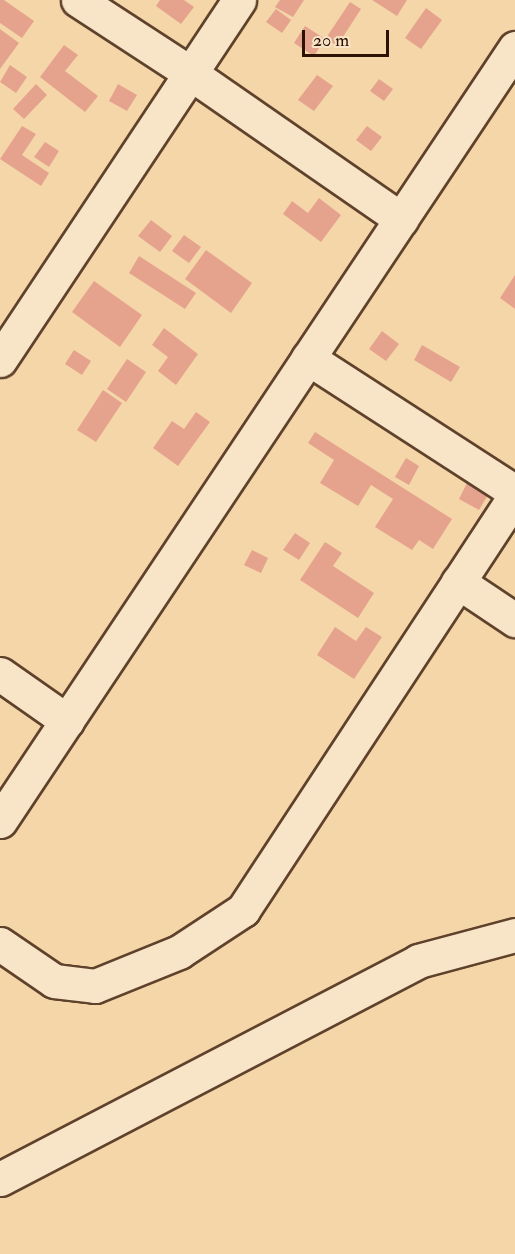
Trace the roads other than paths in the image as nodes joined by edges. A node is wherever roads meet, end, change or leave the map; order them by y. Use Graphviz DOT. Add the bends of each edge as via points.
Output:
graph roads {
  1 [pos="78,0"];
  2 [pos="239,0"];
  3 [pos="515,48"];
  4 [pos="190,73"];
  5 [pos="401,219"];
  6 [pos="308,358"];
  7 [pos="0,360"];
  8 [pos="515,494"];
  9 [pos="458,582"];
  10 [pos="515,620"];
  11 [pos="0,674"];
  12 [pos="67,721"];
  13 [pos="0,821"];
  14 [pos="515,935"];
  15 [pos="0,944"];
  16 [pos="0,1179"];
  1 -- 4 [label="street"];
  2 -- 4 [label="street"];
  3 -- 5 [label="street"];
  4 -- 5 [label="street"];
  4 -- 7 [label="street"];
  5 -- 6 [label="street"];
  6 -- 8 [label="street"];
  6 -- 12 [label="street"];
  8 -- 9 [label="street"];
  9 -- 10 [label="street"];
  9 -- 15 [label="street" via="243,910 179,952 95,986 54,981"];
  11 -- 12 [label="street"];
  12 -- 13 [label="street"];
  14 -- 16 [label="street" via="418,961"];
}
